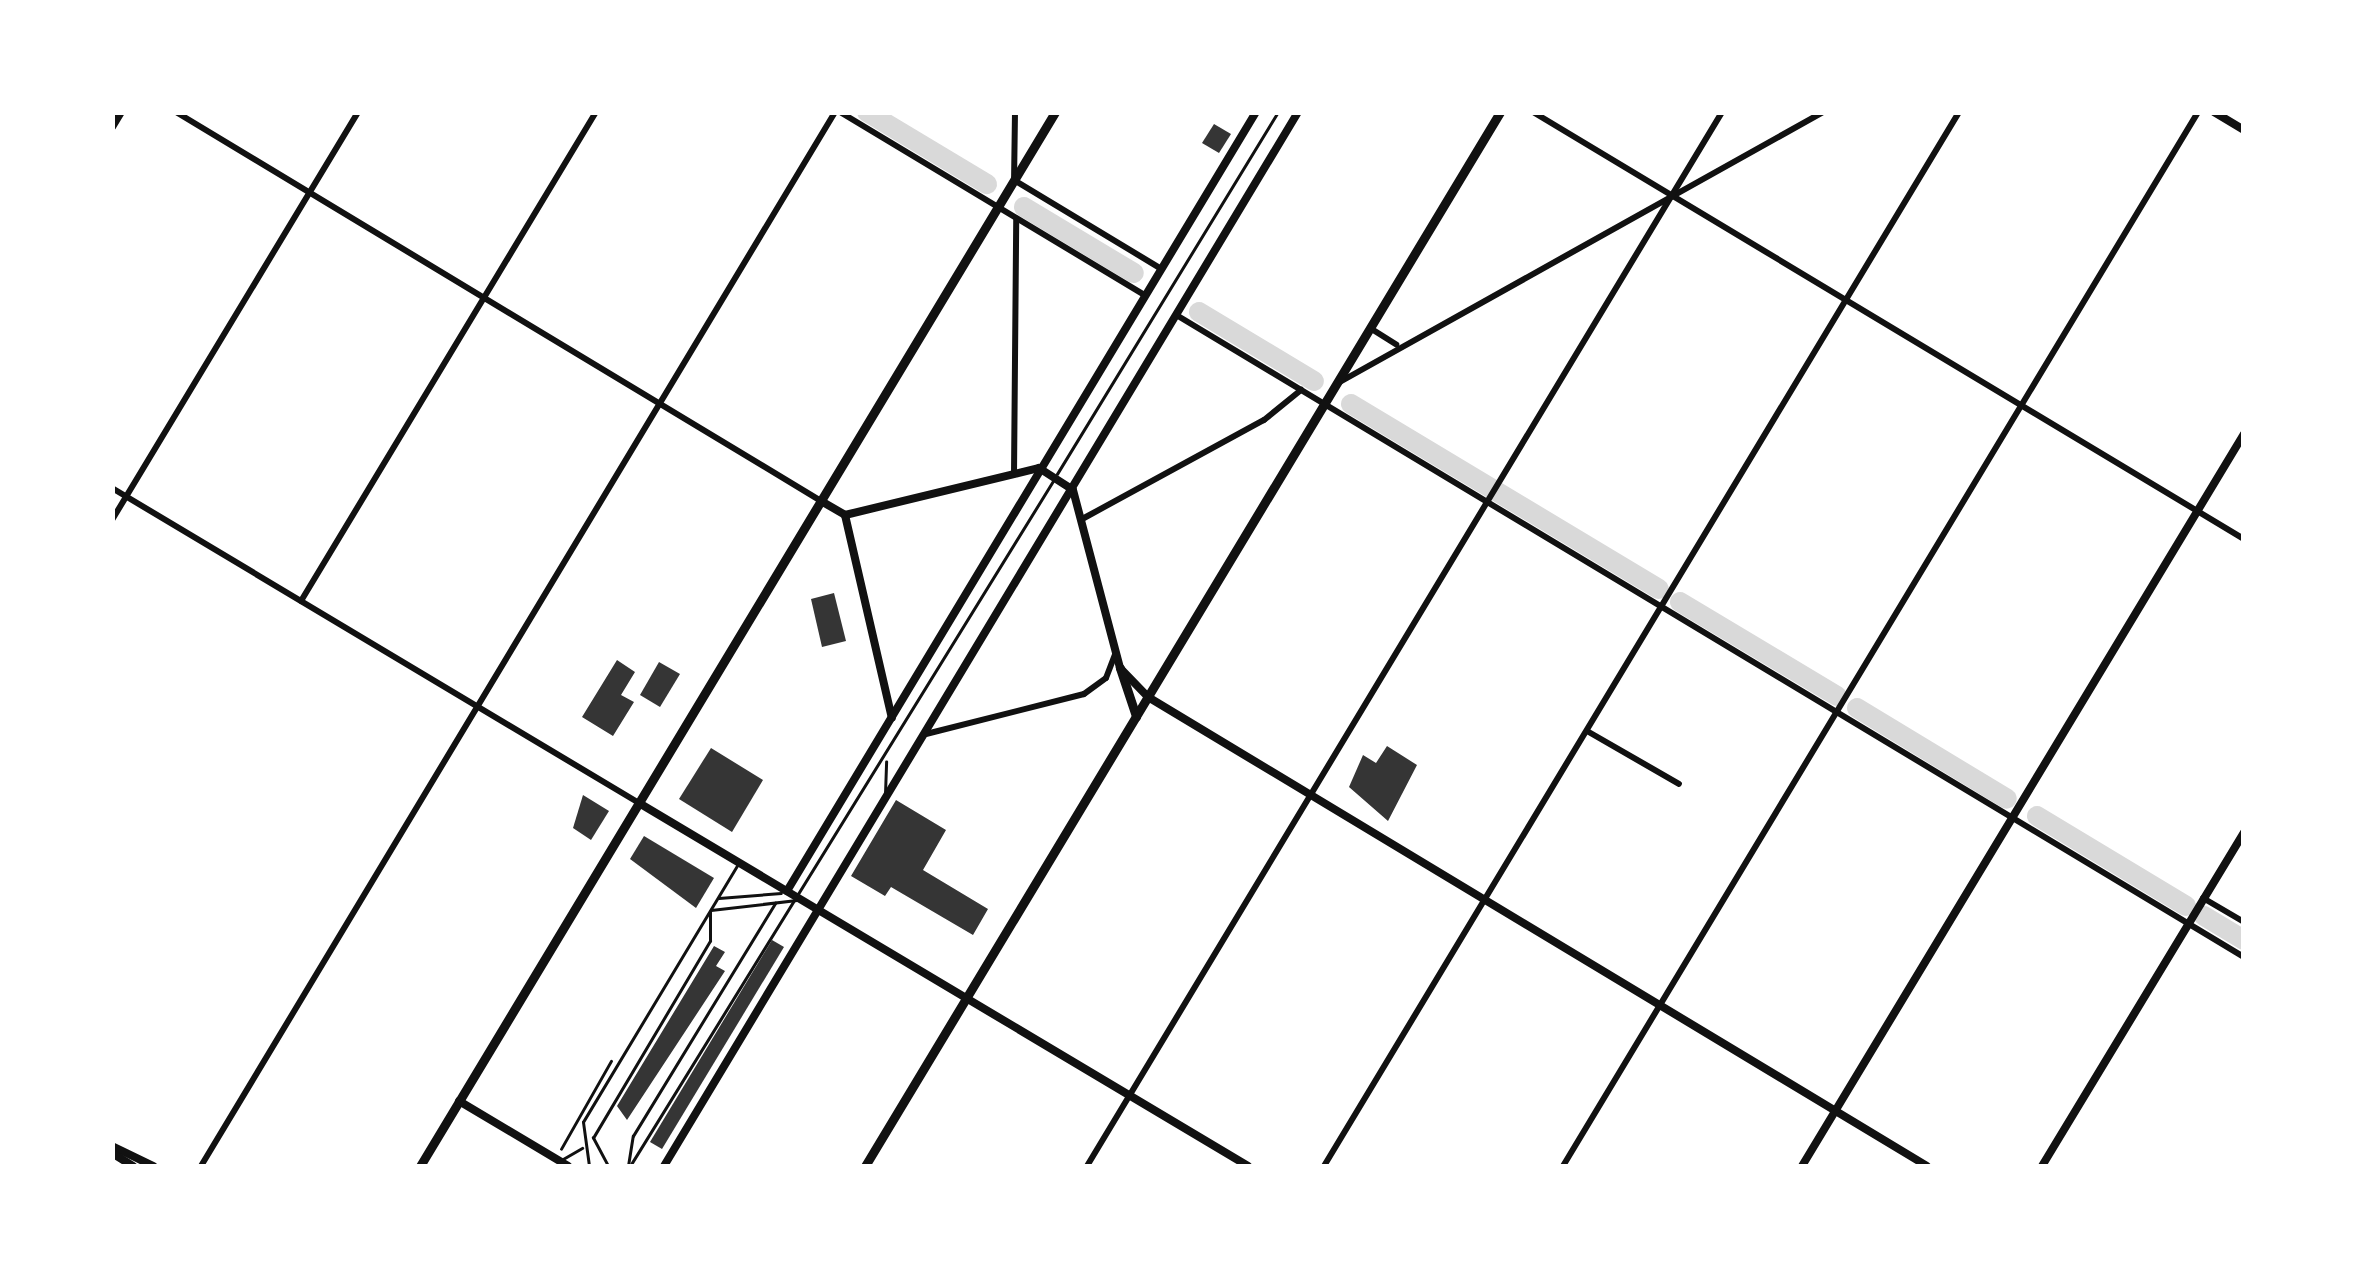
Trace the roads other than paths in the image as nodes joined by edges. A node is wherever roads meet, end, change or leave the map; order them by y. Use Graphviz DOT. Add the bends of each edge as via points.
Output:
graph roads {
  1 [pos="122,112"];
  2 [pos="176,112"];
  3 [pos="358,112"];
  4 [pos="596,112"];
  5 [pos="838,112"];
  6 [pos="1015,112"];
  7 [pos="1055,112"];
  8 [pos="1256,112"];
  9 [pos="1278,112"];
  10 [pos="1298,112"];
  11 [pos="1500,112"];
  12 [pos="1533,112"];
  13 [pos="1722,112"];
  14 [pos="1823,112"];
  15 [pos="1959,112"];
  16 [pos="2198,112"];
  17 [pos="2214,112"];
  18 [pos="112,128"];
  19 [pos="2244,130"];
  20 [pos="1014,180"];
  21 [pos="310,193"];
  22 [pos="1672,196"];
  23 [pos="998,207"];
  24 [pos="1016,218"];
  25 [pos="1160,268"];
  26 [pos="1144,295"];
  27 [pos="484,298"];
  28 [pos="1846,300"];
  29 [pos="1178,316"];
  30 [pos="1370,328"];
  31 [pos="1398,344"];
  32 [pos="1337,384"];
  33 [pos="1301,390"];
  34 [pos="660,404"];
  35 [pos="1324,404"];
  36 [pos="2022,406"];
  37 [pos="2244,434"];
  38 [pos="1039,468"];
  39 [pos="1014,474"];
  40 [pos="1054,478"];
  41 [pos="112,488"];
  42 [pos="1073,490"];
  43 [pos="126,496"];
  44 [pos="1489,499"];
  45 [pos="821,501"];
  46 [pos="2197,511"];
  47 [pos="845,515"];
  48 [pos="1084,518"];
  49 [pos="112,520"];
  50 [pos="2244,539"];
  51 [pos="301,600"];
  52 [pos="1661,606"];
  53 [pos="1116,652"];
  54 [pos="1120,668"];
  55 [pos="1148,698"];
  56 [pos="477,706"];
  57 [pos="1837,712"];
  58 [pos="1136,716"];
  59 [pos="892,718"];
  60 [pos="1587,731"];
  61 [pos="926,734"];
  62 [pos="886,761"];
  63 [pos="1680,784"];
  64 [pos="1310,796"];
  65 [pos="885,802"];
  66 [pos="639,803"];
  67 [pos="2012,818"];
  68 [pos="2244,832"];
  69 [pos="738,862"];
  70 [pos="787,891"];
  71 [pos="718,898"];
  72 [pos="2204,898"];
  73 [pos="802,900"];
  74 [pos="1484,900"];
  75 [pos="775,903"];
  76 [pos="710,910"];
  77 [pos="819,910"];
  78 [pos="2244,922"];
  79 [pos="2188,924"];
  80 [pos="2244,957"];
  81 [pos="966,998"];
  82 [pos="1660,1006"];
  83 [pos="1130,1096"];
  84 [pos="459,1102"];
  85 [pos="1836,1112"];
  86 [pos="582,1146"];
  87 [pos="112,1150"];
  88 [pos="559,1161"];
  89 [pos="133,1166"];
  90 [pos="153,1166"];
  91 [pos="200,1166"];
  92 [pos="420,1166"];
  93 [pos="568,1166"];
  94 [pos="588,1166"];
  95 [pos="608,1166"];
  96 [pos="629,1166"];
  97 [pos="664,1166"];
  98 [pos="865,1166"];
  99 [pos="1087,1166"];
  100 [pos="1248,1166"];
  101 [pos="1324,1166"];
  102 [pos="1562,1166"];
  103 [pos="1802,1166"];
  104 [pos="1927,1166"];
  105 [pos="2042,1166"];
  1 -- 18 [label="street"];
  2 -- 21 [label="street"];
  3 -- 21 [label="street"];
  4 -- 27 [label="street"];
  5 -- 23 [label="street"];
  5 -- 34 [label="street"];
  6 -- 20 [label="street"];
  7 -- 20 [label="main road"];
  8 -- 25 [label="street"];
  9 -- 40 [label="lane"];
  10 -- 29 [label="street"];
  11 -- 30 [label="main road"];
  12 -- 22 [label="street"];
  13 -- 22 [label="street"];
  14 -- 22 [label="street"];
  15 -- 28 [label="street"];
  16 -- 36 [label="street"];
  17 -- 19 [label="street"];
  20 -- 23 [label="main road"];
  20 -- 25 [label="street"];
  21 -- 27 [label="street"];
  21 -- 43 [label="street"];
  22 -- 28 [label="street"];
  22 -- 31 [label="street"];
  22 -- 44 [label="street"];
  23 -- 24 [label="street"];
  23 -- 45 [label="main road"];
  24 -- 26 [label="street"];
  24 -- 39 [label="street"];
  25 -- 26 [label="street"];
  26 -- 38 [label="street"];
  27 -- 34 [label="street"];
  27 -- 51 [label="street"];
  28 -- 36 [label="street"];
  28 -- 52 [label="street"];
  29 -- 33 [label="street"];
  29 -- 42 [label="street"];
  30 -- 31 [label="street"];
  30 -- 32 [label="main road"];
  31 -- 32 [label="street"];
  32 -- 35 [label="main road"];
  33 -- 35 [label="street"];
  33 -- 48 [label="street" via="1264,420"];
  34 -- 45 [label="street"];
  34 -- 56 [label="street"];
  35 -- 44 [label="street"];
  35 -- 55 [label="main road"];
  36 -- 46 [label="street"];
  36 -- 57 [label="street"];
  37 -- 46 [label="street"];
  38 -- 39 [label="street"];
  38 -- 40 [label="street"];
  38 -- 59 [label="street"];
  39 -- 47 [label="street"];
  40 -- 42 [label="street"];
  40 -- 62 [label="lane"];
  41 -- 43 [label="street"];
  42 -- 48 [label="street"];
  42 -- 61 [label="street"];
  43 -- 49 [label="street"];
  43 -- 51 [label="street"];
  44 -- 52 [label="street"];
  44 -- 64 [label="street"];
  45 -- 47 [label="street"];
  45 -- 66 [label="main road"];
  46 -- 50 [label="street"];
  46 -- 67 [label="street"];
  47 -- 59 [label="street"];
  48 -- 53 [label="street"];
  51 -- 56 [label="street"];
  52 -- 57 [label="street"];
  52 -- 60 [label="street"];
  53 -- 54 [label="street"];
  53 -- 61 [label="street" via="1106,678 1084,694"];
  54 -- 55 [label="street"];
  54 -- 58 [label="main road"];
  55 -- 58 [label="main road"];
  55 -- 64 [label="street"];
  56 -- 66 [label="street"];
  56 -- 91 [label="street"];
  57 -- 67 [label="street"];
  57 -- 82 [label="street"];
  58 -- 81 [label="main road"];
  59 -- 70 [label="street"];
  60 -- 63 [label="street"];
  60 -- 74 [label="street"];
  61 -- 65 [label="street"];
  62 -- 65 [label="lane"];
  62 -- 73 [label="lane"];
  64 -- 74 [label="street"];
  64 -- 83 [label="street"];
  65 -- 77 [label="street"];
  66 -- 69 [label="street"];
  66 -- 84 [label="main road"];
  67 -- 79 [label="street"];
  67 -- 85 [label="street"];
  68 -- 72 [label="street"];
  69 -- 70 [label="street"];
  69 -- 71 [label="lane"];
  70 -- 71 [label="lane"];
  70 -- 73 [label="street"];
  71 -- 76 [label="lane"];
  72 -- 78 [label="street"];
  72 -- 79 [label="street"];
  73 -- 75 [label="lane"];
  73 -- 77 [label="street"];
  73 -- 96 [label="lane" via="769,936"];
  74 -- 82 [label="street"];
  74 -- 101 [label="street"];
  75 -- 76 [label="lane"];
  75 -- 96 [label="lane" via="633,1136"];
  76 -- 86 [label="lane" via="583,1122"];
  76 -- 95 [label="lane" via="710,941 593,1138"];
  77 -- 81 [label="street"];
  77 -- 97 [label="street"];
  79 -- 80 [label="street"];
  79 -- 105 [label="street"];
  81 -- 83 [label="street"];
  81 -- 98 [label="main road"];
  82 -- 85 [label="street"];
  82 -- 102 [label="street"];
  83 -- 99 [label="street"];
  83 -- 100 [label="street"];
  84 -- 88 [label="street"];
  84 -- 92 [label="main road"];
  85 -- 103 [label="street"];
  85 -- 104 [label="street"];
  86 -- 88 [label="lane"];
  86 -- 94 [label="lane"];
  87 -- 89 [label="street"];
  87 -- 90 [label="street"];
  88 -- 93 [label="street"];
}
